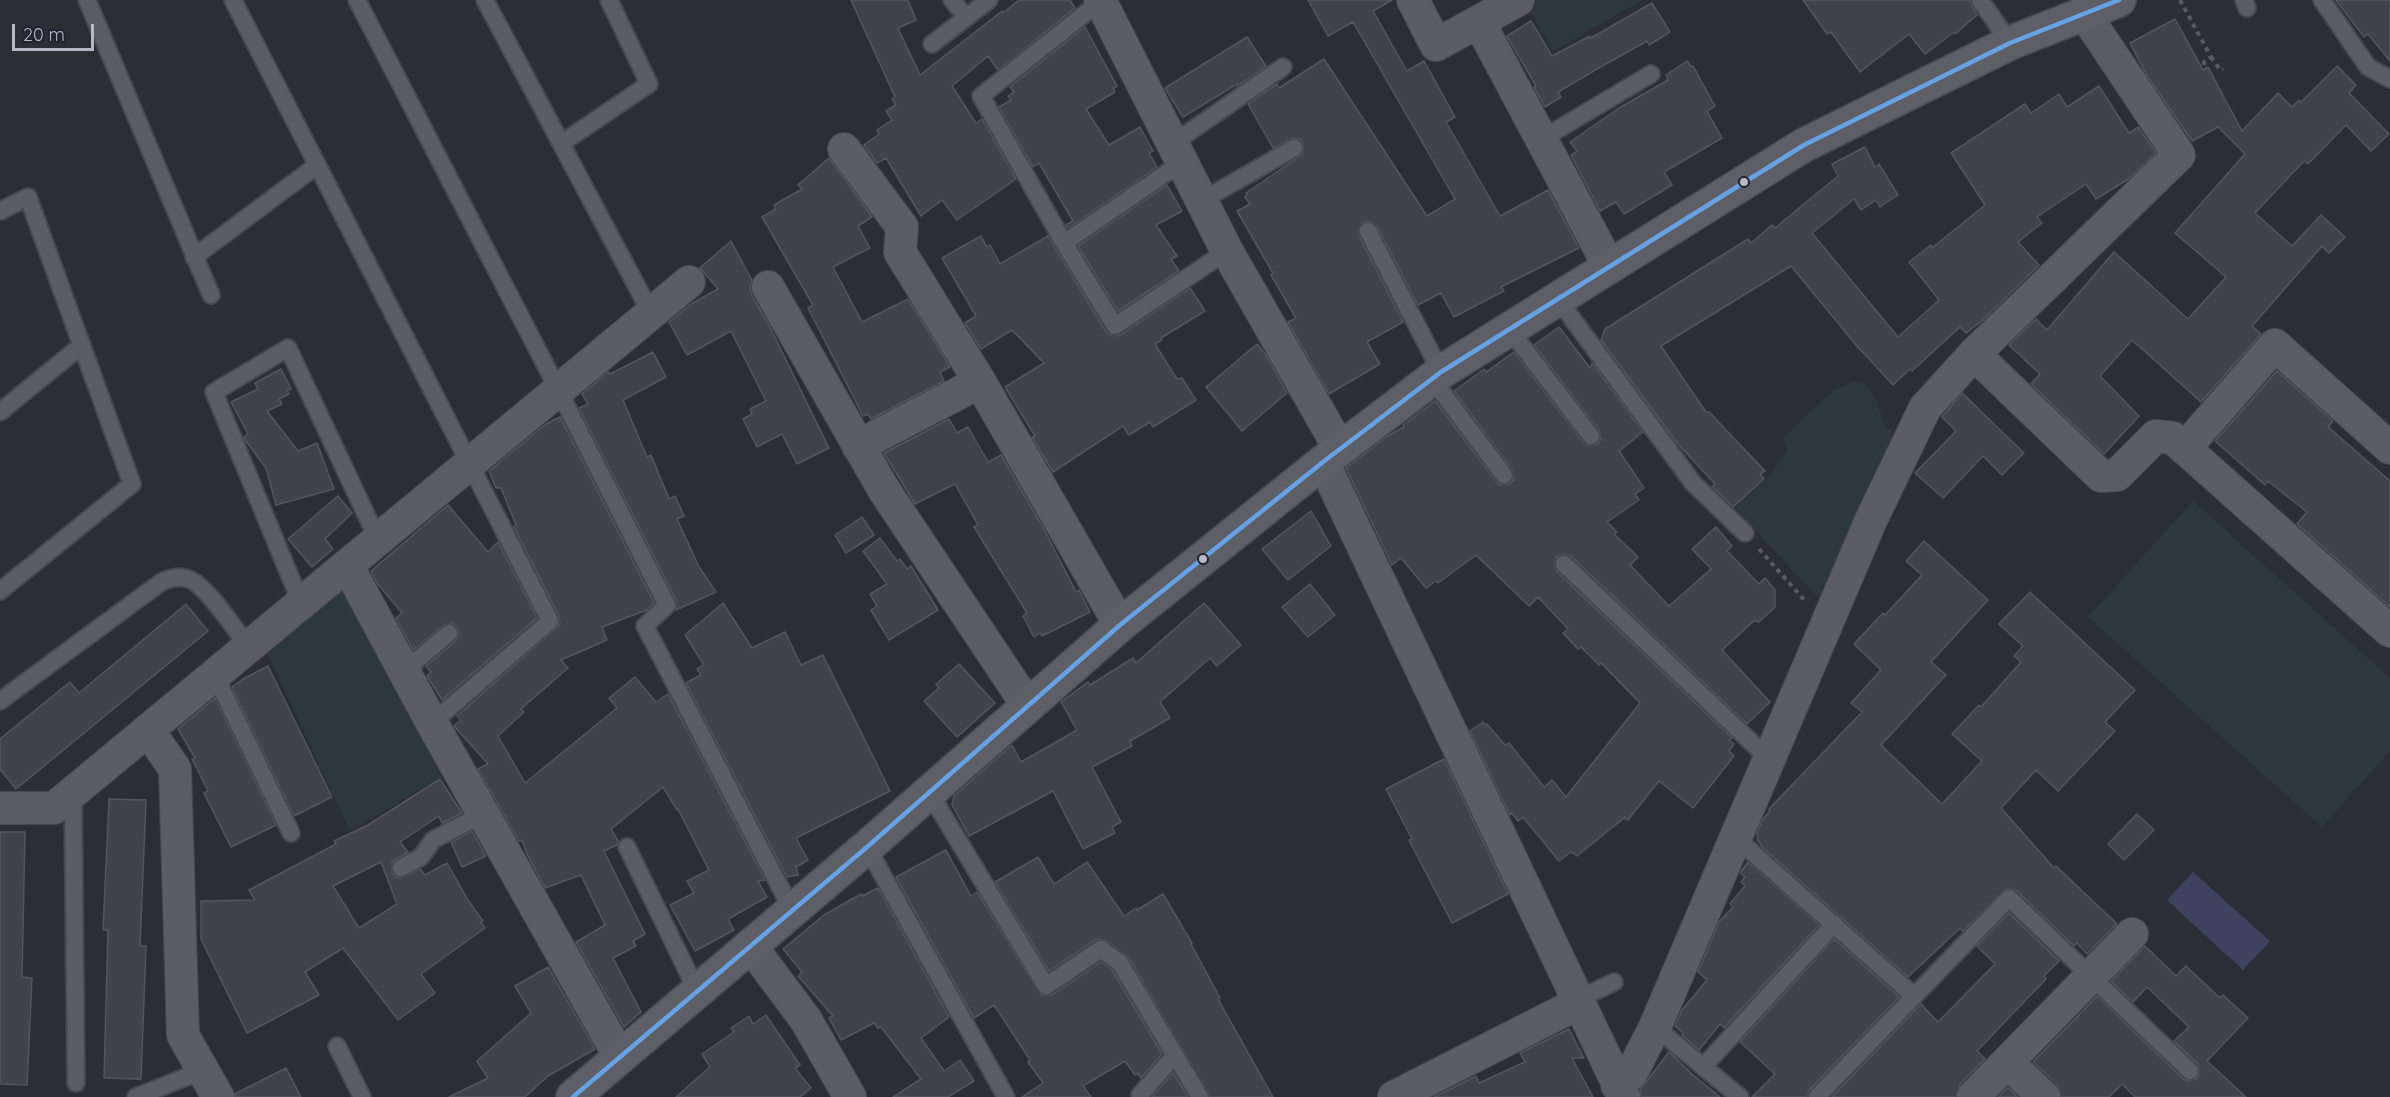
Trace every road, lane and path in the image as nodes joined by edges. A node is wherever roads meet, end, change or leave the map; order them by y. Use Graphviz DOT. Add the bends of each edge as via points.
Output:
graph roads {
  1 [pos="87,0"];
  2 [pos="232,0"];
  3 [pos="357,0"];
  4 [pos="485,0"];
  5 [pos="609,0"];
  6 [pos="952,0"];
  7 [pos="988,0"];
  8 [pos="1101,0"];
  9 [pos="1413,0"];
  10 [pos="1518,0"];
  11 [pos="1980,0"];
  12 [pos="2119,0"];
  13 [pos="2180,0"];
  14 [pos="2322,0"];
  15 [pos="2084,13"];
  16 [pos="966,18"];
  17 [pos="1479,22"];
  18 [pos="2010,43"];
  19 [pos="932,44"];
  20 [pos="2211,57"];
  21 [pos="1282,67"];
  22 [pos="2205,69"];
  23 [pos="2223,69"];
  24 [pos="1651,74"];
  25 [pos="2390,79"];
  26 [pos="1540,140"];
  27 [pos="562,143"];
  28 [pos="1294,148"];
  29 [pos="844,149"];
  30 [pos="1176,153"];
  31 [pos="316,166"];
  32 [pos="1201,201"];
  33 [pos="0,211"];
  34 [pos="1368,231"];
  35 [pos="1064,243"];
  36 [pos="1227,251"];
  37 [pos="194,257"];
  38 [pos="1610,266"];
  39 [pos="689,282"];
  40 [pos="768,287"];
  41 [pos="211,294"];
  42 [pos="1559,297"];
  43 [pos="651,313"];
  44 [pos="1509,329"];
  45 [pos="82,345"];
  46 [pos="1974,354"];
  47 [pos="1437,375"];
  48 [pos="980,382"];
  49 [pos="559,390"];
  50 [pos="0,412"];
  51 [pos="1590,436"];
  52 [pos="858,446"];
  53 [pos="2185,448"];
  54 [pos="2390,448"];
  55 [pos="1332,455"];
  56 [pos="471,463"];
  57 [pos="1504,475"];
  58 [pos="1744,533"];
  59 [pos="378,540"];
  60 [pos="1564,564"];
  61 [pos="347,565"];
  62 [pos="0,591"];
  63 [pos="301,603"];
  64 [pos="1827,624"];
  65 [pos="1120,625"];
  66 [pos="2390,631"];
  67 [pos="449,633"];
  68 [pos="249,647"];
  69 [pos="404,671"];
  70 [pos="214,675"];
  71 [pos="0,701"];
  72 [pos="1028,706"];
  73 [pos="432,723"];
  74 [pos="148,730"];
  75 [pos="1769,759"];
  76 [pos="73,792"];
  77 [pos="929,792"];
  78 [pos="0,808"];
  79 [pos="483,814"];
  80 [pos="291,833"];
  81 [pos="1736,838"];
  82 [pos="627,846"];
  83 [pos="867,847"];
  84 [pos="401,868"];
  85 [pos="792,910"];
  86 [pos="1834,924"];
  87 [pos="2132,934"];
  88 [pos="750,945"];
  89 [pos="2091,975"];
  90 [pos="1614,982"];
  91 [pos="697,991"];
  92 [pos="1914,996"];
  93 [pos="1578,1002"];
  94 [pos="1655,1027"];
  95 [pos="337,1046"];
  96 [pos="1175,1055"];
  97 [pos="620,1057"];
  98 [pos="2007,1062"];
  99 [pos="1703,1067"];
  100 [pos="2190,1071"];
  101 [pos="76,1083"];
  102 [pos="211,1084"];
  103 [pos="1621,1091"];
  104 [pos="1140,1095"];
  105 [pos="136,1097"];
  106 [pos="362,1097"];
  107 [pos="573,1097"];
  108 [pos="850,1097"];
  109 [pos="1006,1097"];
  110 [pos="1200,1097"];
  111 [pos="1394,1097"];
  112 [pos="1740,1097"];
  113 [pos="1817,1097"];
  114 [pos="1973,1097"];
  115 [pos="2044,1097"];
  1 -- 37 [label="lane"];
  2 -- 31 [label="lane"];
  3 -- 49 [label="lane"];
  4 -- 27 [label="lane"];
  5 -- 27 [label="lane" via="649,84"];
  6 -- 16 [label="lane"];
  7 -- 16 [label="lane"];
  8 -- 30 [label="street"];
  8 -- 35 [label="lane" via="981,96"];
  9 -- 17 [label="street" via="1436,45"];
  10 -- 17 [label="street"];
  11 -- 18 [label="lane"];
  12 -- 15 [label="main road"];
  13 -- 20 [label="path" via="2202,34"];
  14 -- 25 [label="lane" via="2368,66"];
  15 -- 18 [label="main road"];
  15 -- 46 [label="street" via="2179,155"];
  16 -- 19 [label="lane"];
  17 -- 26 [label="street"];
  18 -- 38 [label="main road" via="1804,145"];
  20 -- 22 [label="path" via="2204,62"];
  20 -- 23 [label="path"];
  21 -- 30 [label="lane"];
  24 -- 26 [label="lane"];
  26 -- 38 [label="street"];
  27 -- 43 [label="lane"];
  28 -- 32 [label="lane"];
  29 -- 48 [label="street" via="902,227 900,252"];
  30 -- 32 [label="street"];
  30 -- 35 [label="lane"];
  31 -- 37 [label="lane"];
  31 -- 56 [label="lane"];
  32 -- 36 [label="street"];
  33 -- 45 [label="lane" via="28,197"];
  34 -- 47 [label="lane"];
  35 -- 36 [label="lane" via="1115,326"];
  36 -- 55 [label="street"];
  37 -- 41 [label="lane"];
  38 -- 42 [label="main road"];
  39 -- 43 [label="street"];
  40 -- 52 [label="street"];
  42 -- 44 [label="main road"];
  42 -- 58 [label="lane" via="1693,483"];
  43 -- 49 [label="street"];
  44 -- 47 [label="main road"];
  44 -- 51 [label="lane"];
  45 -- 50 [label="lane"];
  45 -- 62 [label="lane" via="132,484"];
  46 -- 53 [label="street" via="2101,476 2117,475 2156,436 2173,438"];
  46 -- 64 [label="street" via="1925,408"];
  47 -- 55 [label="main road"];
  47 -- 57 [label="lane"];
  48 -- 52 [label="street"];
  48 -- 65 [label="street"];
  49 -- 56 [label="street"];
  49 -- 85 [label="lane" via="667,604 645,626"];
  52 -- 72 [label="street"];
  53 -- 54 [label="street" via="2274,345"];
  53 -- 66 [label="street"];
  55 -- 65 [label="main road"];
  55 -- 93 [label="street"];
  56 -- 59 [label="street"];
  56 -- 73 [label="lane" via="550,621"];
  58 -- 64 [label="path"];
  59 -- 61 [label="street"];
  59 -- 63 [label="lane" via="288,348 214,392"];
  60 -- 75 [label="lane"];
  61 -- 63 [label="street"];
  61 -- 69 [label="street"];
  63 -- 68 [label="street"];
  64 -- 75 [label="street"];
  65 -- 72 [label="main road"];
  67 -- 69 [label="lane"];
  68 -- 70 [label="street"];
  68 -- 71 [label="lane" via="200,586 189,579 171,578"];
  69 -- 73 [label="street"];
  70 -- 74 [label="street"];
  70 -- 80 [label="lane"];
  72 -- 77 [label="main road"];
  73 -- 79 [label="street"];
  74 -- 76 [label="street"];
  74 -- 102 [label="street" via="175,769 183,1035"];
  75 -- 81 [label="street"];
  76 -- 78 [label="street" via="54,808"];
  76 -- 101 [label="lane"];
  77 -- 83 [label="main road"];
  77 -- 96 [label="lane" via="1046,986 1101,949 1120,963"];
  79 -- 84 [label="lane" via="433,840 421,857"];
  79 -- 97 [label="street"];
  81 -- 86 [label="lane"];
  81 -- 94 [label="street"];
  82 -- 91 [label="lane"];
  83 -- 85 [label="main road"];
  83 -- 109 [label="lane"];
  85 -- 88 [label="main road"];
  86 -- 92 [label="lane"];
  86 -- 99 [label="lane"];
  87 -- 89 [label="street"];
  88 -- 91 [label="main road"];
  88 -- 108 [label="street" via="806,1020"];
  89 -- 92 [label="lane" via="2009,898"];
  89 -- 98 [label="street"];
  89 -- 100 [label="lane"];
  90 -- 93 [label="lane"];
  91 -- 97 [label="main road"];
  92 -- 113 [label="lane"];
  93 -- 103 [label="street"];
  93 -- 111 [label="street"];
  94 -- 99 [label="lane"];
  94 -- 103 [label="street"];
  95 -- 106 [label="lane"];
  96 -- 104 [label="lane"];
  96 -- 110 [label="lane"];
  97 -- 107 [label="main road"];
  98 -- 114 [label="street"];
  98 -- 115 [label="street"];
  99 -- 112 [label="lane"];
  102 -- 105 [label="lane"];
}
